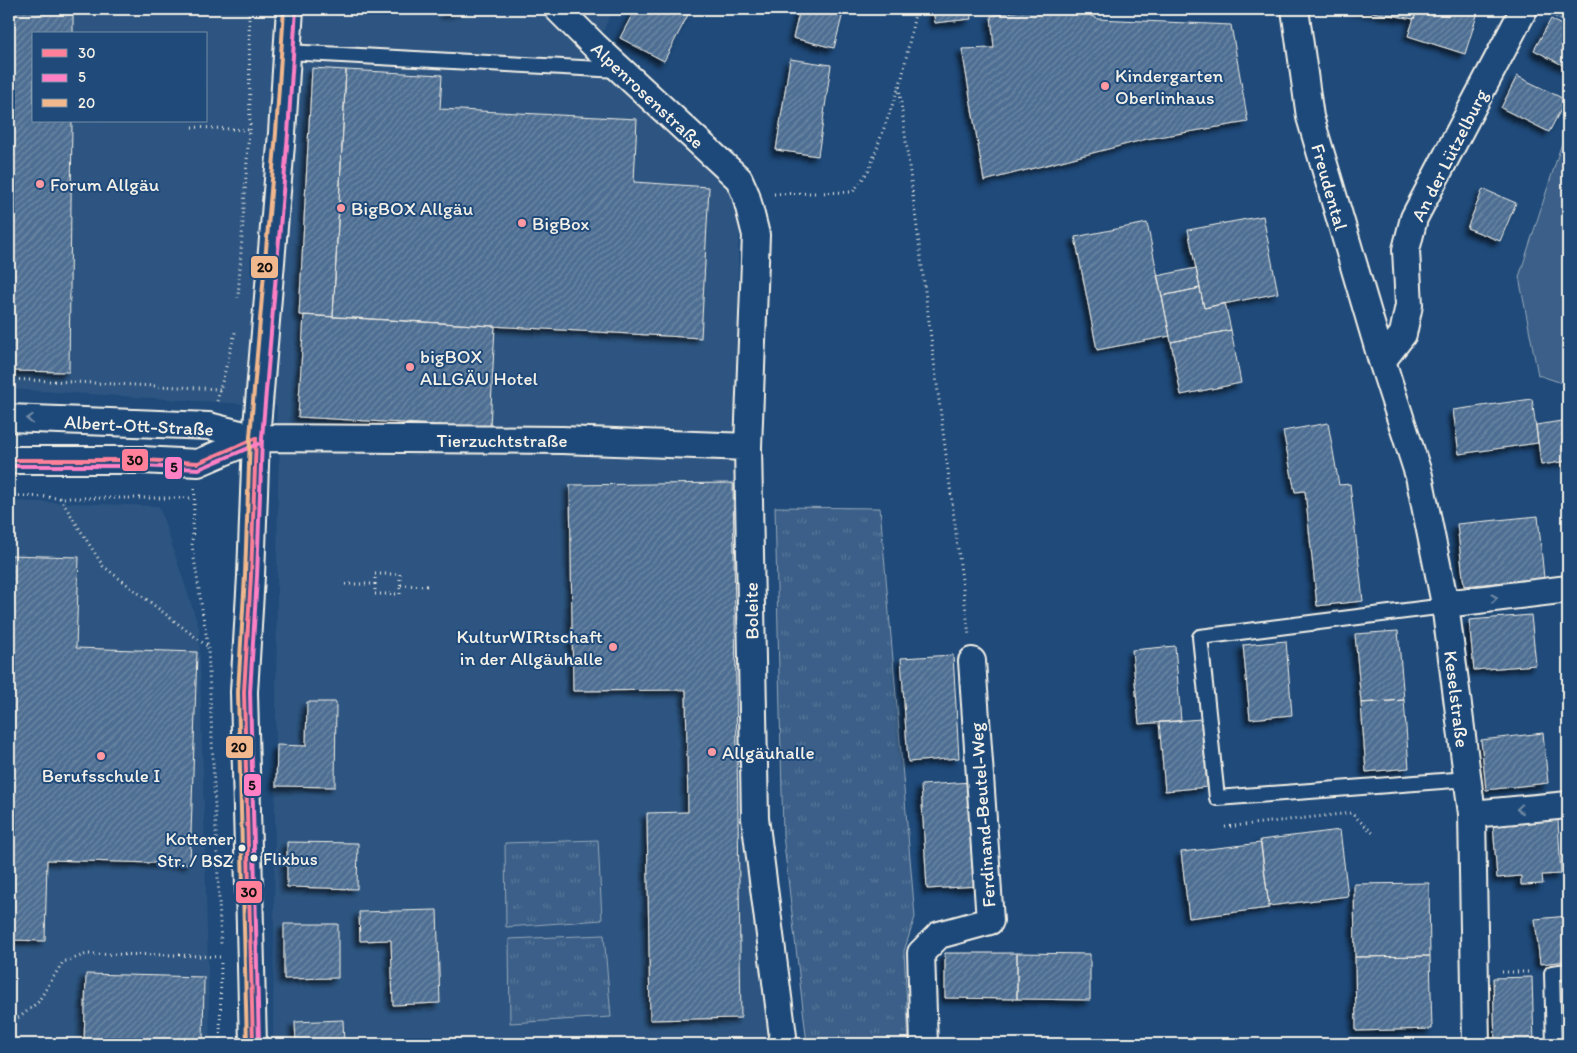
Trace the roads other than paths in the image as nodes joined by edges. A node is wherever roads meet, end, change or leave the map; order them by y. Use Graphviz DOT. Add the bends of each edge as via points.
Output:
graph roads {
  1 [pos="290,9"];
  2 [pos="558,9"];
  3 [pos="1294,9"];
  4 [pos="1524,9"];
  5 [pos="288,52"];
  6 [pos="622,70"];
  7 [pos="742,187"];
  8 [pos="1382,361"];
  9 [pos="9,418"];
  10 [pos="256,438"];
  11 [pos="748,447"];
  12 [pos="9,460"];
  13 [pos="1568,589"];
  14 [pos="1445,605"];
  15 [pos="972,661"];
  16 [pos="1468,779"];
  17 [pos="1568,805"];
  18 [pos="1472,814"];
  19 [pos="1568,971"];
  20 [pos="253,1044"];
  21 [pos="784,1044"];
  22 [pos="924,1044"];
  23 [pos="1476,1044"];
  24 [pos="1554,1044"];
  1 -- 5 [label="street"];
  2 -- 6 [label="street, Alpenrosenstraße"];
  3 -- 8 [label="street, Freudental" via="1310,117"];
  4 -- 8 [label="street, An der Lützelburg" via="1414,218 1406,250 1409,305 1403,334"];
  5 -- 6 [label="lane"];
  5 -- 10 [label="street"];
  6 -- 7 [label="street, Alpenrosenstraße"];
  7 -- 11 [label="street, Boleite" via="756,235"];
  8 -- 14 [label="street, Keselstraße" via="1419,476"];
  10 -- 9 [label="street, Albert-Ott-Straße, one-way" via="209,426"];
  10 -- 11 [label="street, Tierzuchtstraße" via="562,440"];
  10 -- 12 [label="street, Albert-Ott-Straße" via="198,463"];
  10 -- 20 [label="street" via="244,692"];
  11 -- 21 [label="street, Boleite" via="755,818"];
  14 -- 13 [label="street, one-way"];
  14 -- 16 [label="street, Keselstraße"];
  14 -- 16 [label="lane" via="1200,638 1217,798"];
  15 -- 22 [label="street, Ferdinand-Beutel-Weg" via="990,921 939,935 922,954"];
  16 -- 18 [label="street, Keselstraße"];
  17 -- 18 [label="street, one-way"];
  18 -- 23 [label="street, Keselstraße"];
  19 -- 24 [label="lane" via="1552,973"];
}
